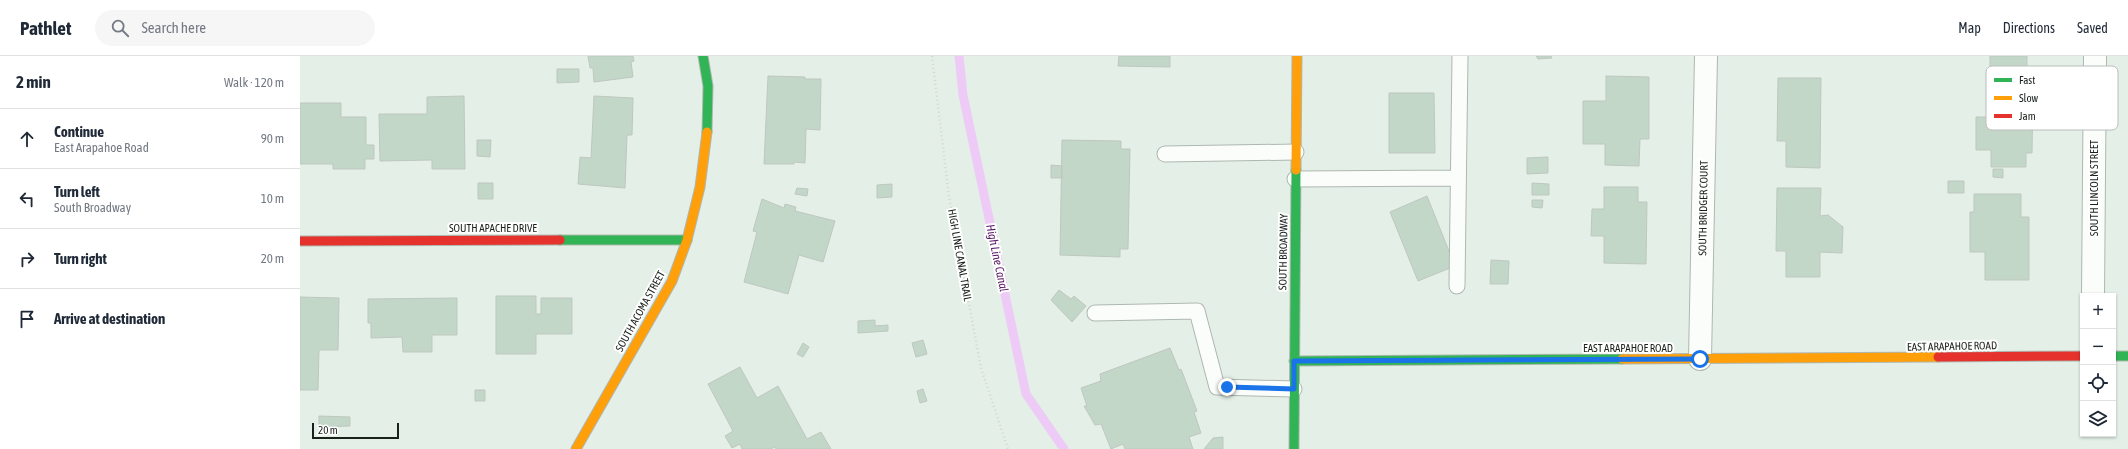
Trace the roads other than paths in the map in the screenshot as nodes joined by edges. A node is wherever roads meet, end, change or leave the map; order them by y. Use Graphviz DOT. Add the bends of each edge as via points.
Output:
graph roads {
  1 [pos="703,56"];
  2 [pos="1297,56"];
  3 [pos="1460,56"];
  4 [pos="1706,56"];
  5 [pos="2094,56"];
  6 [pos="2094,66"];
  7 [pos="2094,130"];
  8 [pos="1296,152"];
  9 [pos="1165,154"];
  10 [pos="1458,178"];
  11 [pos="1295,179"];
  12 [pos="687,240"];
  13 [pos="300,241"];
  14 [pos="1457,286"];
  15 [pos="2093,293"];
  16 [pos="1095,313"];
  17 [pos="2080,356"];
  18 [pos="2116,356"];
  19 [pos="2128,356"];
  20 [pos="1700,359"];
  21 [pos="1294,361"];
  22 [pos="1294,389"];
  23 [pos="576,449"];
  24 [pos="1294,449"];
  1 -- 12 [label="main road, SOUTH ACOMA STREET" via="708,86 707,132 700,187"];
  2 -- 8 [label="main road, SOUTH BROADWAY"];
  3 -- 10 [label="lane"];
  4 -- 20 [label="street, SOUTH BRIDGER COURT"];
  5 -- 6 [label="street, SOUTH LINCOLN STREET"];
  7 -- 15 [label="street, SOUTH LINCOLN STREET"];
  8 -- 9 [label="lane"];
  8 -- 11 [label="main road, SOUTH BROADWAY"];
  10 -- 11 [label="lane"];
  10 -- 14 [label="lane"];
  11 -- 21 [label="main road, SOUTH BROADWAY"];
  12 -- 13 [label="main road, SOUTH APACHE DRIVE"];
  12 -- 23 [label="main road, SOUTH ACOMA STREET" via="672,281"];
  16 -- 22 [label="lane" via="1196,310 1217,387"];
  17 -- 20 [label="main road, EAST ARAPAHOE ROAD"];
  18 -- 19 [label="main road"];
  20 -- 21 [label="main road, EAST ARAPAHOE ROAD"];
  21 -- 22 [label="main road, SOUTH BROADWAY"];
  22 -- 24 [label="main road, SOUTH BROADWAY"];
}
